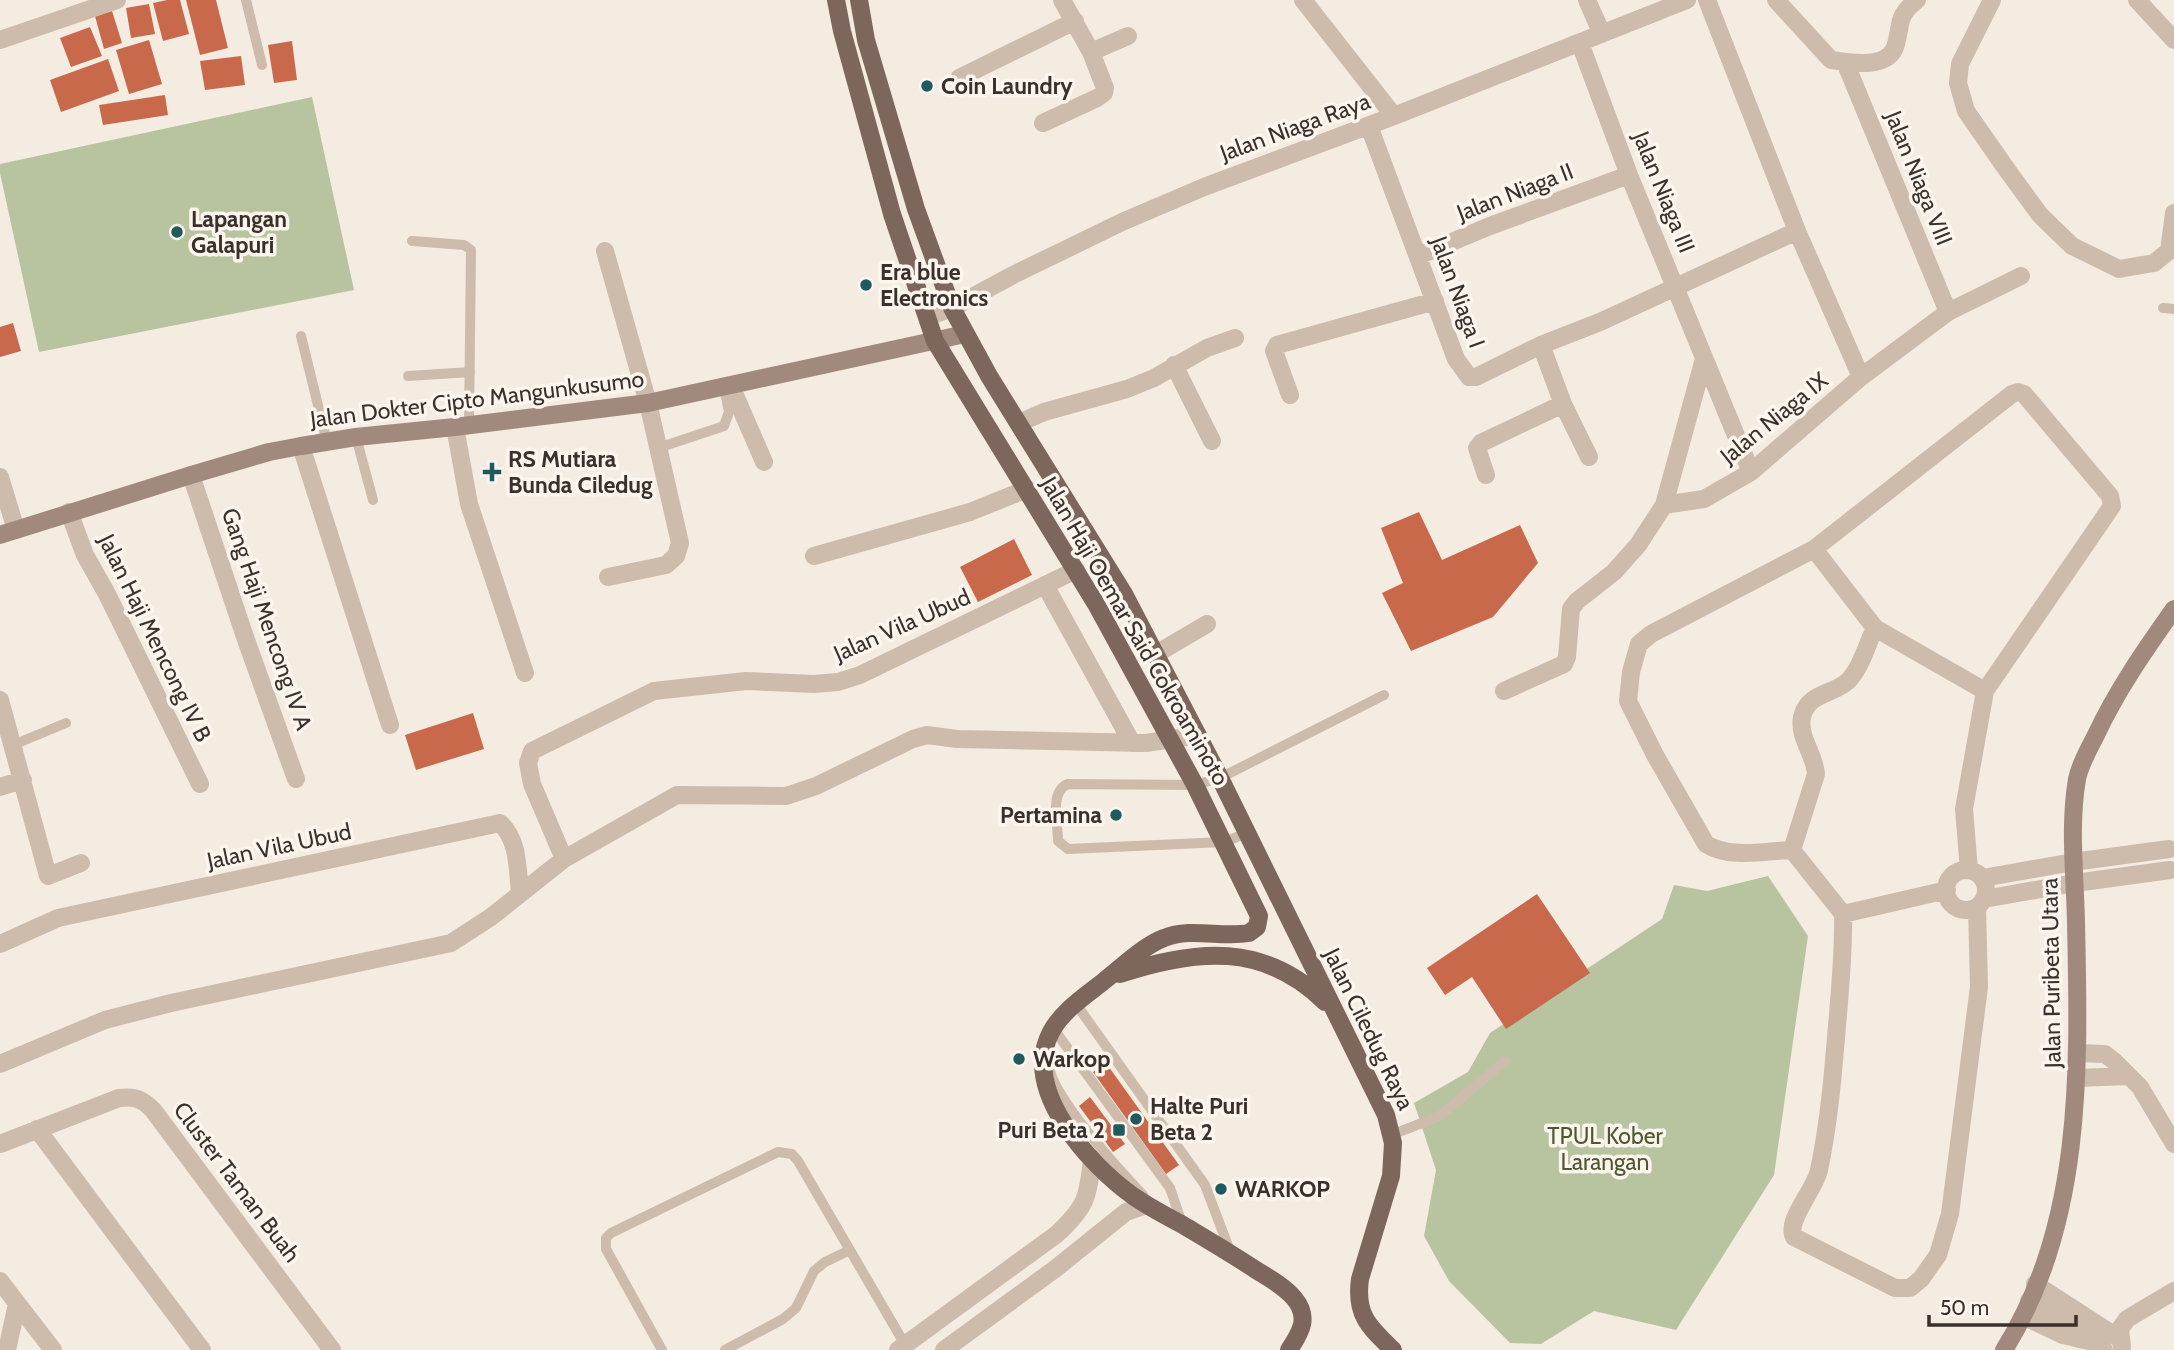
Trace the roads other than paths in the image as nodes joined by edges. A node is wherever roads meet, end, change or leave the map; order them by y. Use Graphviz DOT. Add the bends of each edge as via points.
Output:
graph roads {
  1 [pos="117,0"];
  2 [pos="246,0"];
  3 [pos="836,0"];
  4 [pos="859,0"];
  5 [pos="1303,0"];
  6 [pos="1587,0"];
  7 [pos="1687,0"];
  8 [pos="1707,0"];
  9 [pos="1778,0"];
  10 [pos="1917,0"];
  11 [pos="1992,0"];
  12 [pos="2137,0"];
  13 [pos="1071,7"];
  14 [pos="1602,34"];
  15 [pos="1128,36"];
  16 [pos="0,40"];
  17 [pos="2174,40"];
  18 [pos="1580,43"];
  19 [pos="1091,52"];
  20 [pos="1844,62"];
  21 [pos="262,65"];
  22 [pos="959,78"];
  23 [pos="1394,116"];
  24 [pos="1043,123"];
  25 [pos="1369,126"];
  26 [pos="1629,175"];
  27 [pos="2174,214"];
  28 [pos="1797,231"];
  29 [pos="412,241"];
  30 [pos="605,251"];
  31 [pos="1418,256"];
  32 [pos="2021,276"];
  33 [pos="1676,285"];
  34 [pos="1435,301"];
  35 [pos="952,308"];
  36 [pos="1948,312"];
  37 [pos="927,317"];
  38 [pos="965,334"];
  39 [pos="301,336"];
  40 [pos="1235,338"];
  41 [pos="935,341"];
  42 [pos="1541,345"];
  43 [pos="1704,359"];
  44 [pos="1174,365"];
  45 [pos="470,372"];
  46 [pos="408,376"];
  47 [pos="1861,377"];
  48 [pos="727,386"];
  49 [pos="1290,395"];
  50 [pos="648,403"];
  51 [pos="1563,404"];
  52 [pos="1019,423"];
  53 [pos="462,426"];
  54 [pos="356,437"];
  55 [pos="1212,441"];
  56 [pos="327,442"];
  57 [pos="301,446"];
  58 [pos="659,447"];
  59 [pos="1589,457"];
  60 [pos="764,462"];
  61 [pos="1751,472"];
  62 [pos="1486,474"];
  63 [pos="191,475"];
  64 [pos="0,477"];
  65 [pos="1027,489"];
  66 [pos="373,500"];
  67 [pos="1664,505"];
  68 [pos="69,512"];
  69 [pos="8,532"];
  70 [pos="1814,549"];
  71 [pos="814,556"];
  72 [pos="1076,570"];
  73 [pos="608,577"];
  74 [pos="1045,585"];
  75 [pos="2174,609"];
  76 [pos="1208,624"];
  77 [pos="1875,628"];
  78 [pos="1156,653"];
  79 [pos="525,673"];
  80 [pos="1504,691"];
  81 [pos="1985,691"];
  82 [pos="1384,695"];
  83 [pos="0,700"];
  84 [pos="66,723"];
  85 [pos="390,725"];
  86 [pos="1198,736"];
  87 [pos="1169,740"];
  88 [pos="1132,743"];
  89 [pos="13,745"];
  90 [pos="1220,778"];
  91 [pos="296,779"];
  92 [pos="23,780"];
  93 [pos="201,785"];
  94 [pos="1195,785"];
  95 [pos="0,787"];
  96 [pos="1251,841"];
  97 [pos="1224,842"];
  98 [pos="2171,845"];
  99 [pos="1792,850"];
  100 [pos="564,859"];
  101 [pos="2073,862"];
  102 [pos="81,863"];
  103 [pos="2172,872"];
  104 [pos="1976,874"];
  105 [pos="2075,883"];
  106 [pos="1947,891"];
  107 [pos="520,892"];
  108 [pos="1980,903"];
  109 [pos="1843,914"];
  110 [pos="0,944"];
  111 [pos="1107,979"];
  112 [pos="1076,1004"];
  113 [pos="1339,1018"];
  114 [pos="1053,1028"];
  115 [pos="1045,1050"];
  116 [pos="2078,1053"];
  117 [pos="1504,1061"];
  118 [pos="0,1065"];
  119 [pos="2128,1076"];
  120 [pos="2077,1078"];
  121 [pos="37,1129"];
  122 [pos="1391,1135"];
  123 [pos="0,1144"];
  124 [pos="2174,1144"];
  125 [pos="1092,1159"];
  126 [pos="1154,1209"];
  127 [pos="1184,1226"];
  128 [pos="1057,1234"];
  129 [pos="850,1250"];
  130 [pos="1075,1253"];
  131 [pos="1231,1254"];
  132 [pos="0,1281"];
  133 [pos="990,1283"];
  134 [pos="2167,1295"];
  135 [pos="2029,1301"];
  136 [pos="1009,1302"];
  137 [pos="17,1304"];
  138 [pos="2121,1344"];
  139 [pos="2100,1347"];
  140 [pos="904,1348"];
  141 [pos="7,1350"];
  142 [pos="52,1350"];
  143 [pos="202,1350"];
  144 [pos="332,1350"];
  145 [pos="662,1350"];
  146 [pos="725,1350"];
  147 [pos="944,1350"];
  148 [pos="1289,1350"];
  149 [pos="1393,1350"];
  150 [pos="2004,1350"];
  1 -- 16 [label="street"];
  2 -- 21 [label="lane"];
  3 -- 37 [label="main road, Jalan Haji Oemar Said Cokroaminoto" via="892,214"];
  4 -- 35 [label="main road, Jalan Haji Oemar Said Cokroaminoto" via="866,40 916,209"];
  5 -- 23 [label="street"];
  6 -- 14 [label="street"];
  7 -- 14 [label="street, Jalan Niaga Raya"];
  8 -- 28 [label="street"];
  9 -- 20 [label="street" via="1831,60"];
  10 -- 20 [label="street" via="1901,15 1892,54 1874,63"];
  11 -- 27 [label="street" via="1960,64 1958,83 1966,111 2040,215 2072,246 2119,269 2154,262 2169,251"];
  12 -- 17 [label="street"];
  13 -- 19 [label="street"];
  13 -- 22 [label="street"];
  14 -- 18 [label="street, Jalan Niaga Raya"];
  15 -- 19 [label="street"];
  18 -- 23 [label="street, Jalan Niaga Raya"];
  18 -- 26 [label="street, Jalan Niaga III"];
  19 -- 24 [label="street" via="1104,93"];
  20 -- 36 [label="street, Jalan Niaga VIII"];
  23 -- 25 [label="street, Jalan Niaga Raya"];
  25 -- 31 [label="street, Jalan Niaga I"];
  25 -- 35 [label="street, Jalan Niaga Raya" via="1122,222"];
  26 -- 31 [label="street, Jalan Niaga II"];
  26 -- 33 [label="street, Jalan Niaga III"];
  28 -- 33 [label="street, Jalan Niaga I"];
  28 -- 47 [label="street"];
  29 -- 45 [label="lane" via="464,245 471,250"];
  30 -- 50 [label="street"];
  31 -- 34 [label="street, Jalan Niaga I"];
  32 -- 36 [label="street, Jalan Niaga IX"];
  33 -- 42 [label="street, Jalan Niaga I"];
  33 -- 43 [label="street, Jalan Niaga III"];
  34 -- 42 [label="street, Jalan Niaga I" via="1456,359 1469,377"];
  34 -- 49 [label="street" via="1277,345 1274,351"];
  35 -- 37 [label="street, Jalan Niaga Raya"];
  35 -- 38 [label="main road, Jalan Haji Oemar Said Cokroaminoto"];
  36 -- 47 [label="street, Jalan Niaga IX"];
  37 -- 41 [label="main road, Jalan Haji Oemar Said Cokroaminoto"];
  38 -- 41 [label="main road, Jalan Dokter Cipto Mangunkusumo"];
  38 -- 52 [label="main road, Jalan Haji Oemar Said Cokroaminoto"];
  39 -- 56 [label="lane"];
  40 -- 44 [label="street"];
  41 -- 48 [label="main road, Jalan Dokter Cipto Mangunkusumo"];
  41 -- 65 [label="main road, Jalan Haji Oemar Said Cokroaminoto"];
  42 -- 51 [label="street"];
  43 -- 61 [label="street, Jalan Niaga III"];
  43 -- 67 [label="street"];
  44 -- 52 [label="street" via="1128,389"];
  44 -- 55 [label="street"];
  45 -- 46 [label="lane"];
  45 -- 53 [label="lane"];
  47 -- 61 [label="street, Jalan Niaga IX"];
  48 -- 50 [label="main road, Jalan Dokter Cipto Mangunkusumo"];
  48 -- 58 [label="lane" via="729,412 724,426"];
  48 -- 60 [label="street"];
  50 -- 53 [label="main road, Jalan Dokter Cipto Mangunkusumo"];
  50 -- 58 [label="street"];
  51 -- 59 [label="street"];
  51 -- 62 [label="street" via="1481,443 1476,448"];
  52 -- 78 [label="main road, Jalan Haji Oemar Said Cokroaminoto"];
  53 -- 54 [label="main road, Jalan Dokter Cipto Mangunkusumo"];
  53 -- 79 [label="street" via="469,504"];
  54 -- 56 [label="main road, Jalan Dokter Cipto Mangunkusumo"];
  54 -- 66 [label="lane"];
  56 -- 57 [label="main road, Jalan Dokter Cipto Mangunkusumo"];
  57 -- 63 [label="main road, Jalan Dokter Cipto Mangunkusumo"];
  57 -- 85 [label="street"];
  58 -- 73 [label="street" via="680,542 676,556 666,565"];
  61 -- 67 [label="street, Jalan Niaga IX" via="1704,499"];
  63 -- 68 [label="main road, Jalan Dokter Cipto Mangunkusumo"];
  63 -- 91 [label="street, Gang Haji Mencong IV A"];
  64 -- 69 [label="street"];
  65 -- 71 [label="street" via="970,512"];
  65 -- 72 [label="main road, Jalan Haji Oemar Said Cokroaminoto"];
  67 -- 80 [label="street" via="1622,563 1571,609 1564,664"];
  68 -- 69 [label="main road, Jalan Dokter Cipto Mangunkusumo"];
  68 -- 93 [label="street, Jalan Haji Mencong IV B" via="85,555"];
  70 -- 77 [label="street"];
  70 -- 81 [label="street" via="2012,394 2024,394 2110,496 2112,506"];
  70 -- 99 [label="street" via="1644,638 1631,672 1628,701 1706,844 1729,853"];
  72 -- 74 [label="street, Jalan Vila Ubud"];
  72 -- 87 [label="main road, Jalan Haji Oemar Said Cokroaminoto"];
  74 -- 88 [label="street"];
  74 -- 100 [label="street, Jalan Vila Ubud" via="860,676 814,684 746,681 654,691 532,751 528,763 532,784"];
  75 -- 101 [label="main road, Jalan Puribeta Utara" via="2113,699 2082,764"];
  76 -- 78 [label="street"];
  77 -- 81 [label="street"];
  77 -- 99 [label="street" via="1853,675 1845,684 1818,695 1802,717 1816,774"];
  78 -- 86 [label="main road, Jalan Haji Oemar Said Cokroaminoto"];
  81 -- 104 [label="street" via="1964,808"];
  82 -- 90 [label="lane"];
  83 -- 89 [label="street"];
  84 -- 89 [label="lane"];
  86 -- 87 [label="street"];
  86 -- 90 [label="main road, Jalan Haji Oemar Said Cokroaminoto"];
  87 -- 88 [label="street"];
  87 -- 94 [label="main road, Jalan Haji Oemar Said Cokroaminoto"];
  88 -- 100 [label="street" via="927,735 786,796 677,795"];
  89 -- 92 [label="street"];
  90 -- 94 [label="lane"];
  90 -- 96 [label="main road, Jalan Haji Oemar Said Cokroaminoto"];
  92 -- 95 [label="street"];
  92 -- 102 [label="street" via="48,876"];
  94 -- 97 [label="main road, Jalan Haji Oemar Said Cokroaminoto"];
  94 -- 97 [label="lane" via="1068,784 1057,794 1058,841 1068,849"];
  96 -- 97 [label="lane"];
  96 -- 113 [label="main road, Jalan Ciledug Raya"];
  97 -- 111 [label="main road, Jalan Haji Oemar Said Cokroaminoto" via="1259,923 1242,934 1166,937"];
  98 -- 101 [label="street"];
  98 -- 103 [label="street" via="2167,859"];
  99 -- 109 [label="street"];
  100 -- 107 [label="street"];
  101 -- 104 [label="street"];
  101 -- 105 [label="main road, Jalan Puribeta Utara"];
  103 -- 105 [label="street"];
  104 -- 106 [label="street" via="1962,870 1951,877"];
  104 -- 108 [label="street" via="1986,888"];
  105 -- 108 [label="street"];
  105 -- 116 [label="main road, Jalan Puribeta Utara"];
  106 -- 108 [label="street" via="1957,907 1970,909"];
  106 -- 109 [label="street"];
  107 -- 110 [label="street, Jalan Vila Ubud" via="515,845 500,824 58,918"];
  107 -- 118 [label="street" via="450,943 105,1020"];
  108 -- 109 [label="street" via="1979,987 1950,1214 1938,1255 1910,1288 1895,1288 1794,1237 1791,1231 1819,1174 1837,1029"];
  111 -- 112 [label="main road, Jalan Haji Oemar Said Cokroaminoto"];
  111 -- 113 [label="main road" via="1187,957 1239,957 1290,975 1316,993"];
  112 -- 114 [label="main road, Jalan Haji Oemar Said Cokroaminoto"];
  112 -- 131 [label="lane" via="1205,1185"];
  113 -- 122 [label="main road, Jalan Ciledug Raya" via="1386,1115"];
  114 -- 115 [label="main road, Jalan Haji Oemar Said Cokroaminoto"];
  114 -- 127 [label="lane" via="1170,1188"];
  115 -- 125 [label="main road, Jalan Haji Oemar Said Cokroaminoto" via="1050,1098"];
  115 -- 126 [label="lane" via="1052,1077 1068,1102"];
  116 -- 119 [label="street" via="2105,1054"];
  116 -- 120 [label="main road, Jalan Puribeta Utara"];
  117 -- 122 [label="lane" via="1440,1115"];
  119 -- 120 [label="street"];
  119 -- 124 [label="street" via="2140,1087"];
  120 -- 135 [label="main road, Jalan Puribeta Utara" via="2063,1191 2050,1247"];
  121 -- 123 [label="street, Cluster Taman Buah"];
  121 -- 143 [label="street"];
  121 -- 144 [label="street, Cluster Taman Buah" via="119,1098 142,1099"];
  122 -- 149 [label="main road, Jalan Ciledug Raya" via="1391,1176 1359,1294 1365,1320"];
  125 -- 126 [label="main road, Jalan Haji Oemar Said Cokroaminoto"];
  125 -- 128 [label="street" via="1084,1204"];
  126 -- 127 [label="main road, Jalan Haji Oemar Said Cokroaminoto"];
  126 -- 130 [label="street" via="1126,1212"];
  127 -- 131 [label="main road, Jalan Haji Oemar Said Cokroaminoto"];
  128 -- 130 [label="street"];
  128 -- 133 [label="street"];
  129 -- 140 [label="lane"];
  129 -- 145 [label="lane" via="798,1161 785,1152 611,1233 606,1249"];
  129 -- 146 [label="lane" via="814,1271 796,1308 783,1319"];
  130 -- 136 [label="street"];
  131 -- 148 [label="main road, Jalan Haji Oemar Said Cokroaminoto" via="1279,1284 1302,1310 1303,1325"];
  132 -- 137 [label="street"];
  133 -- 136 [label="street"];
  133 -- 140 [label="street"];
  134 -- 138 [label="street" via="2127,1319 2120,1329"];
  135 -- 138 [label="street"];
  135 -- 139 [label="street" via="2063,1335"];
  135 -- 150 [label="main road, Jalan Puribeta Utara"];
  136 -- 147 [label="street"];
  137 -- 141 [label="street"];
  137 -- 142 [label="street"];
}
